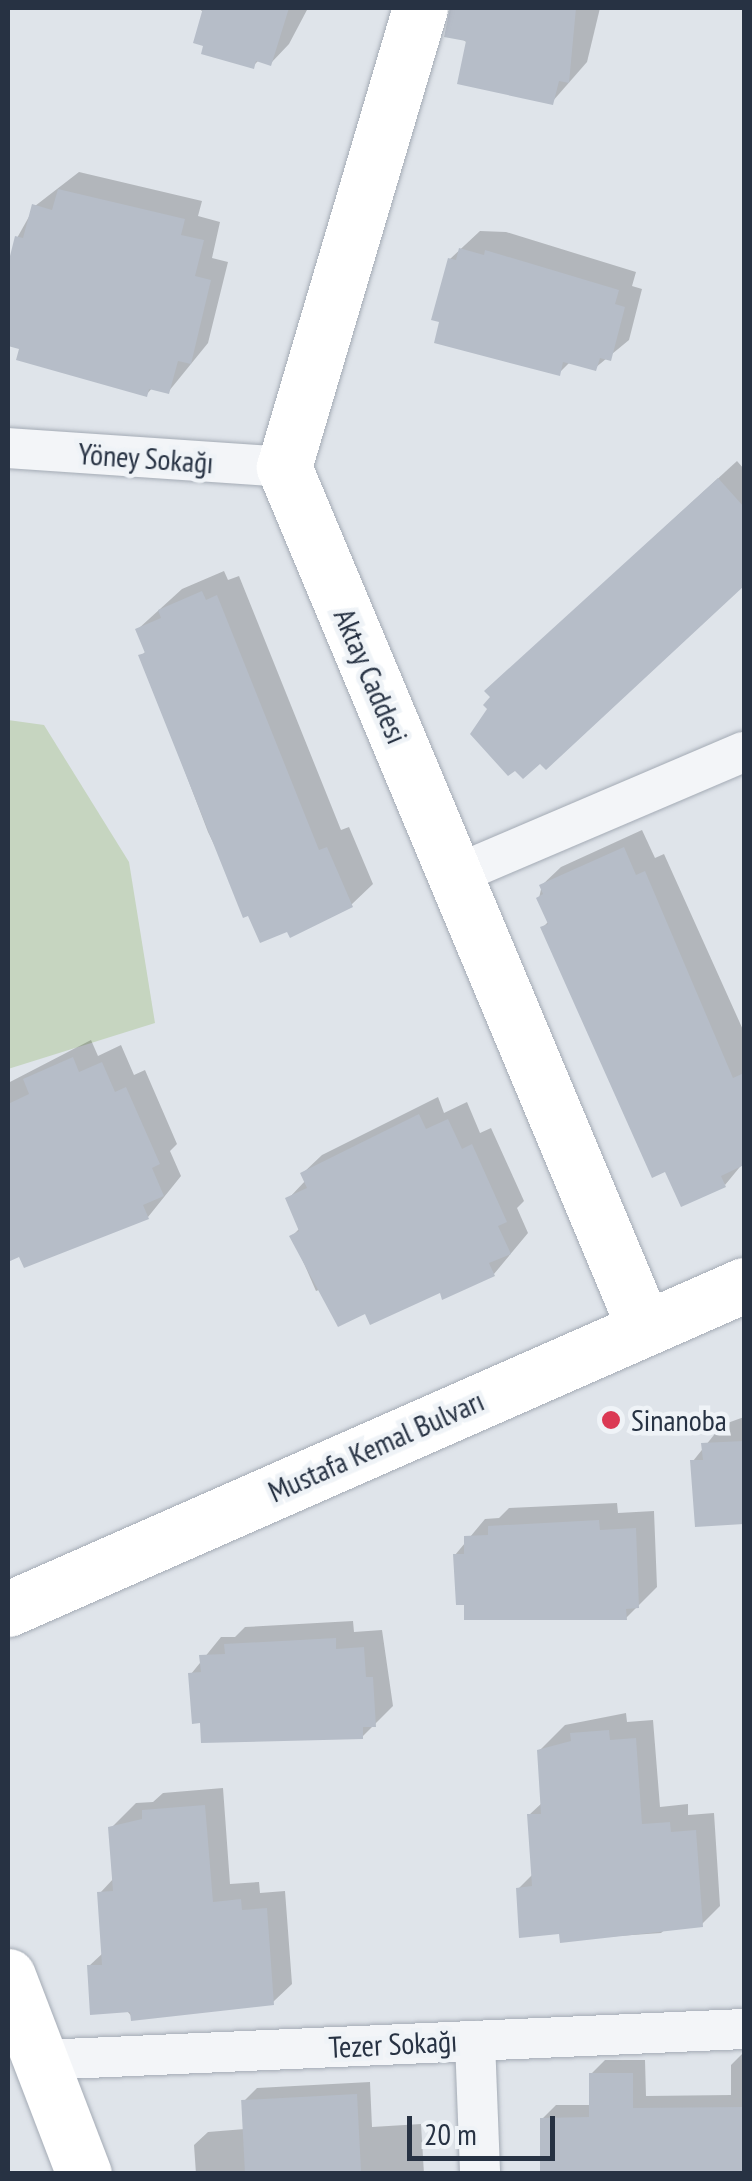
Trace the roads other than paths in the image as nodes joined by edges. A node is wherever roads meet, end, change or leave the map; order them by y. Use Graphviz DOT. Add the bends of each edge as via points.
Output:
graph roads {
  1 [pos="420,8"];
  2 [pos="8,448"];
  3 [pos="284,467"];
  4 [pos="744,752"];
  5 [pos="455,875"];
  6 [pos="744,1286"];
  7 [pos="644,1327"];
  8 [pos="8,1608"];
  9 [pos="8,1976"];
  10 [pos="744,2029"];
  11 [pos="475,2041"];
  12 [pos="42,2060"];
  13 [pos="84,2174"];
  14 [pos="480,2174"];
  1 -- 3 [label="main road"];
  2 -- 3 [label="street, Yöney Sokağı"];
  3 -- 5 [label="main road, Aktay Caddesi"];
  4 -- 5 [label="street"];
  5 -- 7 [label="main road, Aktay Caddesi"];
  6 -- 7 [label="main road, Mustafa Kemal Bulvarı"];
  7 -- 8 [label="main road, Mustafa Kemal Bulvarı"];
  9 -- 12 [label="main road"];
  10 -- 11 [label="street, Tezer Sokağı"];
  11 -- 12 [label="street, Tezer Sokağı"];
  11 -- 14 [label="street"];
  12 -- 13 [label="main road"];
}
